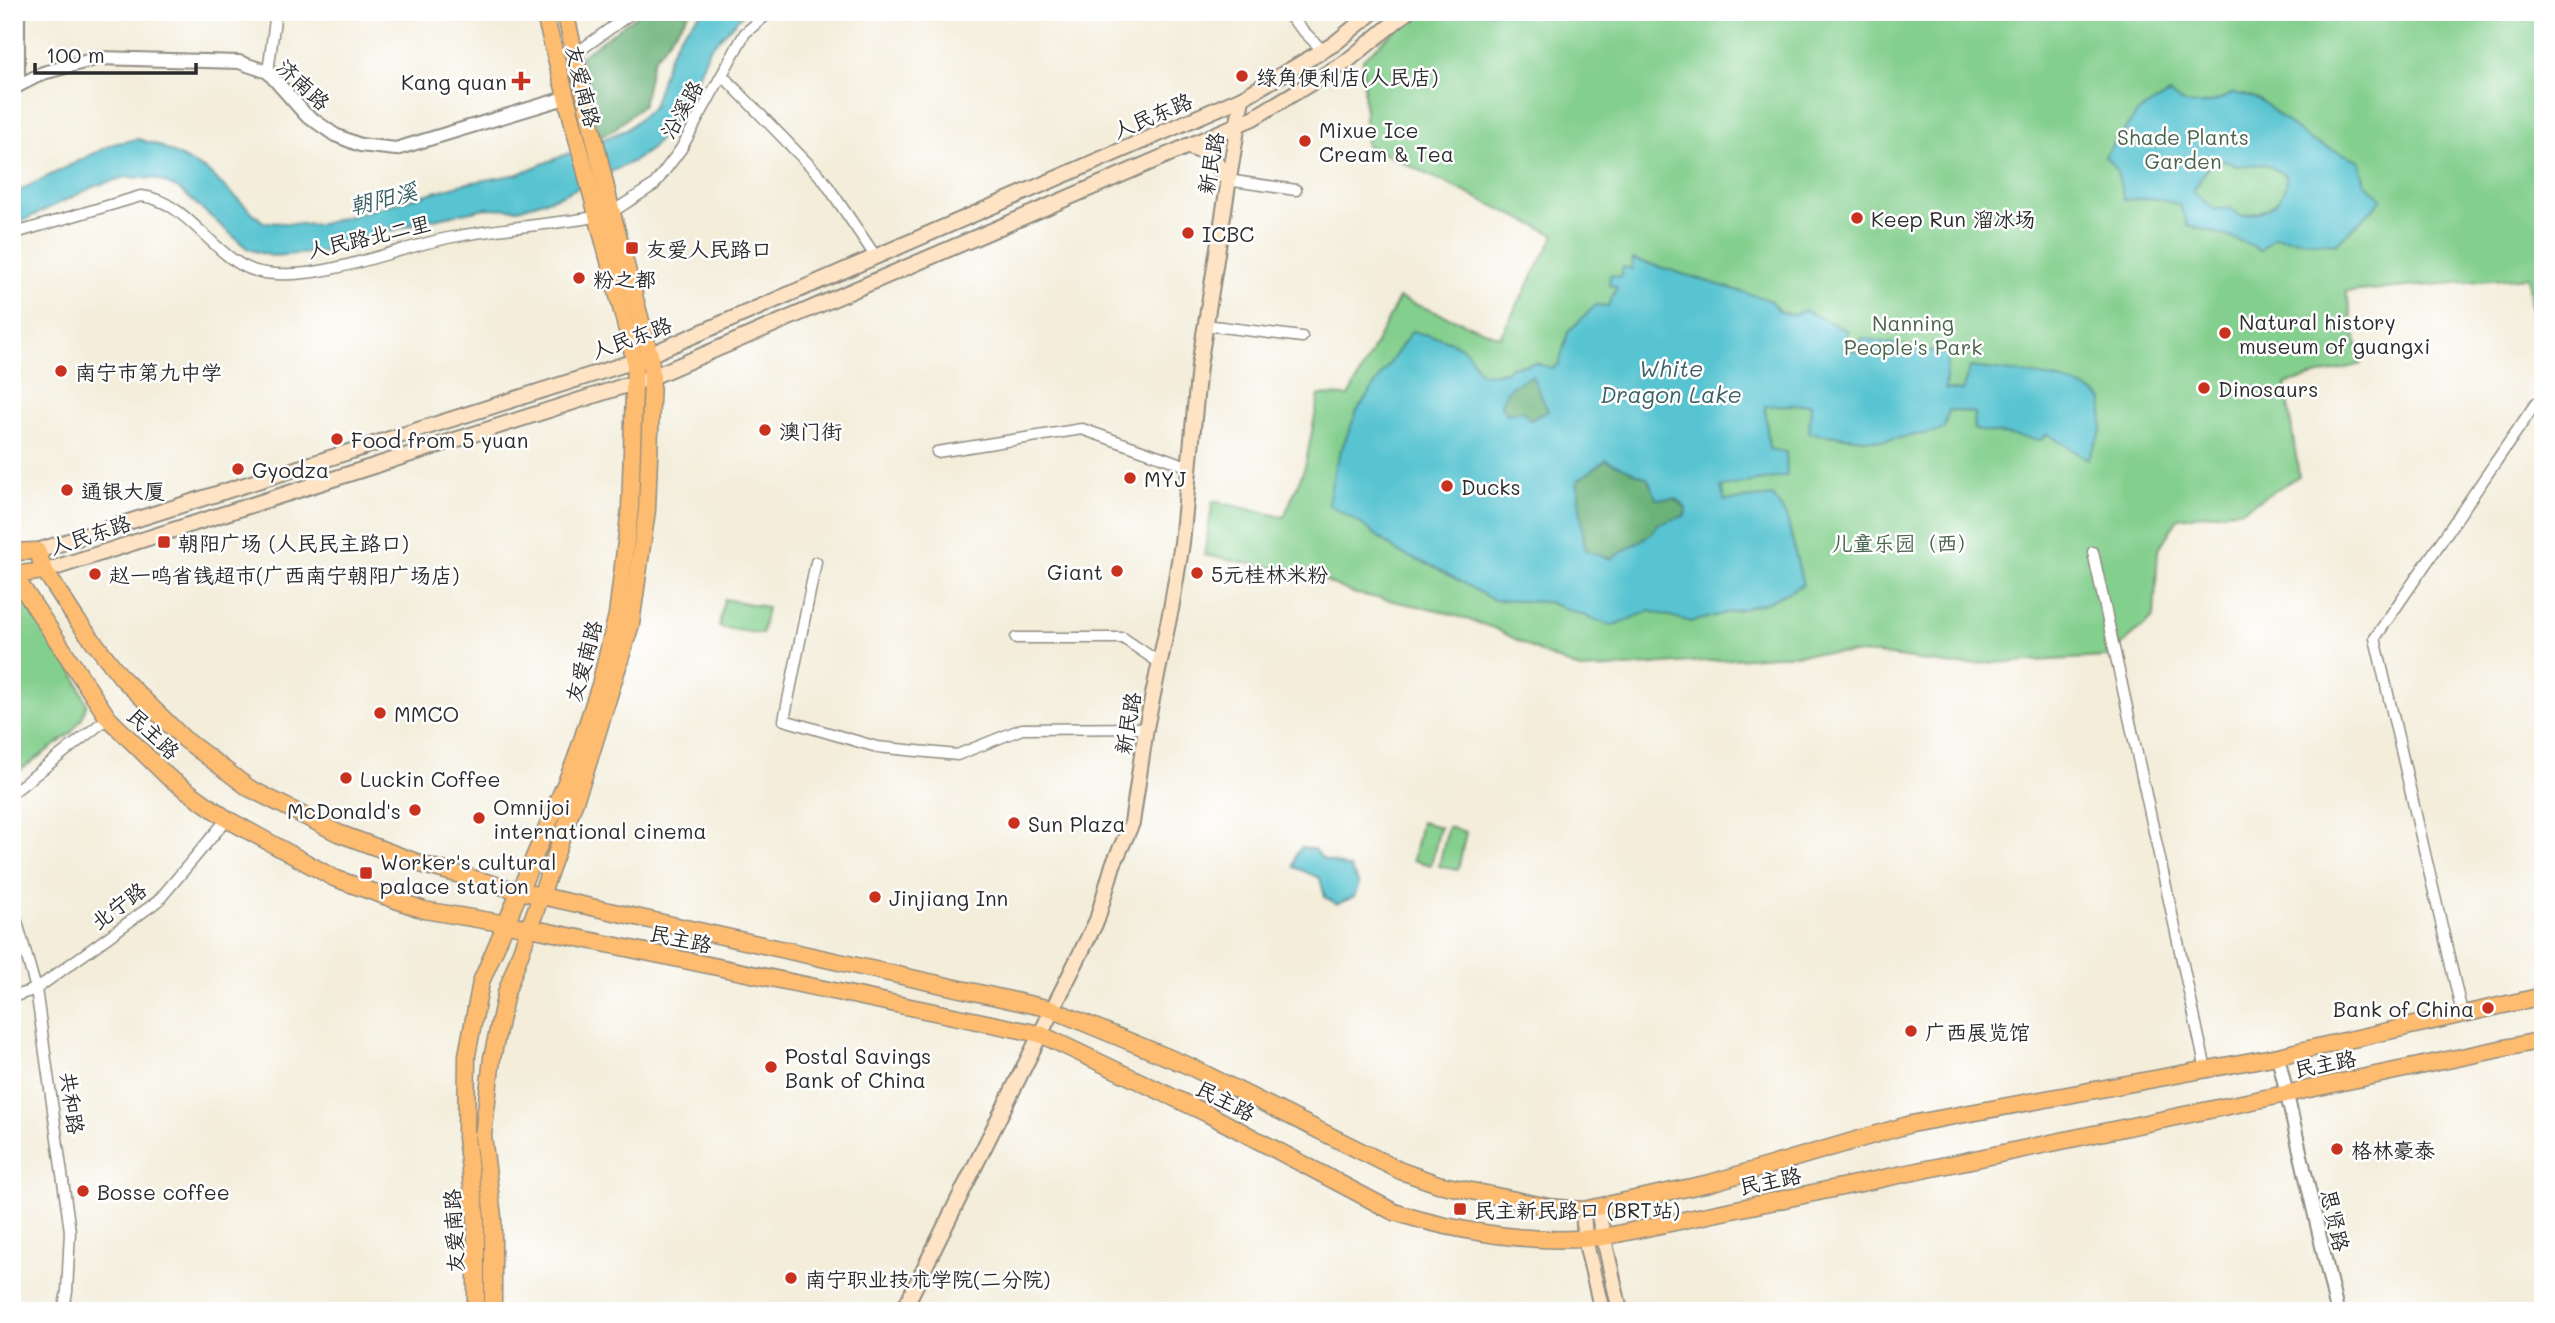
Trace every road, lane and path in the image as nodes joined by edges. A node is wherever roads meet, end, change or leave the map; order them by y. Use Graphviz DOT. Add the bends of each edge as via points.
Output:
graph roads {
  1 [pos="18,12"];
  2 [pos="276,12"];
  3 [pos="544,12"];
  4 [pos="565,12"];
  5 [pos="633,12"];
  6 [pos="771,12"];
  7 [pos="1284,12"];
  8 [pos="1373,12"];
  9 [pos="1407,12"];
  10 [pos="1323,51"];
  11 [pos="575,54"];
  12 [pos="268,72"];
  13 [pos="722,75"];
  14 [pos="15,87"];
  15 [pos="1242,98"];
  16 [pos="567,105"];
  17 [pos="1238,124"];
  18 [pos="1186,146"];
  19 [pos="1227,180"];
  20 [pos="1296,190"];
  21 [pos="603,211"];
  22 [pos="12,234"];
  23 [pos="876,257"];
  24 [pos="1205,325"];
  25 [pos="1302,337"];
  26 [pos="642,358"];
  27 [pos="644,379"];
  28 [pos="2543,402"];
  29 [pos="937,452"];
  30 [pos="1187,466"];
  31 [pos="37,551"];
  32 [pos="12,552"];
  33 [pos="2093,552"];
  34 [pos="816,562"];
  35 [pos="45,571"];
  36 [pos="13,574"];
  37 [pos="1016,638"];
  38 [pos="1160,663"];
  39 [pos="108,718"];
  40 [pos="1146,728"];
  41 [pos="12,793"];
  42 [pos="227,818"];
  43 [pos="519,891"];
  44 [pos="543,896"];
  45 [pos="12,904"];
  46 [pos="504,924"];
  47 [pos="530,928"];
  48 [pos="37,989"];
  49 [pos="2543,996"];
  50 [pos="12,997"];
  51 [pos="1051,1009"];
  52 [pos="2462,1013"];
  53 [pos="1040,1034"];
  54 [pos="2543,1040"];
  55 [pos="2278,1056"];
  56 [pos="2206,1070"];
  57 [pos="2287,1092"];
  58 [pos="1590,1208"];
  59 [pos="1603,1237"];
  60 [pos="1585,1239"];
  61 [pos="63,1311"];
  62 [pos="476,1311"];
  63 [pos="493,1311"];
  64 [pos="903,1311"];
  65 [pos="1602,1311"];
  66 [pos="1620,1311"];
  67 [pos="2337,1311"];
  1 -- 14 [label="street"];
  2 -- 12 [label="street"];
  3 -- 16 [label="main road, 友爱南路"];
  4 -- 11 [label="main road, 友爱南路"];
  5 -- 11 [label="street"];
  6 -- 13 [label="street, 沿溪路" via="745,33"];
  7 -- 10 [label="street"];
  8 -- 10 [label="main road, 人民东路"];
  9 -- 17 [label="main road, 人民东路" via="1346,62"];
  10 -- 15 [label="main road, 人民东路"];
  11 -- 21 [label="main road, 友爱南路"];
  12 -- 14 [label="street, 济南路" via="239,62 99,58 43,73"];
  12 -- 16 [label="street, 济南路" via="305,114 335,135 360,145 396,149"];
  13 -- 21 [label="street, 沿溪路" via="681,149 654,185"];
  13 -- 23 [label="street" via="823,179"];
  15 -- 17 [label="main road, 新民路"];
  15 -- 23 [label="main road, 人民东路"];
  16 -- 21 [label="main road, 友爱南路"];
  17 -- 18 [label="main road, 人民东路"];
  17 -- 19 [label="main road, 新民路"];
  18 -- 19 [label="main road" via="1212,156"];
  18 -- 27 [label="main road, 人民东路"];
  19 -- 20 [label="street"];
  19 -- 24 [label="main road, 新民路"];
  21 -- 22 [label="street, 人民路北二里" via="447,238 314,271 266,273 240,265 155,197 141,196"];
  21 -- 26 [label="main road, 友爱南路"];
  23 -- 26 [label="main road, 人民东路"];
  24 -- 25 [label="street"];
  24 -- 30 [label="main road, 新民路"];
  26 -- 27 [label="main road, 友爱南路"];
  26 -- 31 [label="main road, 人民东路"];
  27 -- 35 [label="main road, 人民东路"];
  27 -- 43 [label="main road, 友爱南路" via="617,615 600,685 575,761"];
  27 -- 44 [label="main road, 友爱南路" via="647,510 631,624"];
  28 -- 52 [label="street" via="2536,403 2375,638"];
  29 -- 30 [label="street" via="1082,429"];
  30 -- 38 [label="main road, 新民路" via="1182,543"];
  31 -- 32 [label="main road, 人民东路"];
  31 -- 35 [label="main road, 民主路"];
  33 -- 56 [label="street"];
  34 -- 40 [label="street" via="784,720 877,747 957,755 1022,729"];
  35 -- 36 [label="main road, 人民东路"];
  35 -- 43 [label="main road, 民主路" via="122,678 183,738 248,788 363,842 424,865"];
  36 -- 39 [label="main road, 民主路"];
  37 -- 38 [label="street" via="1123,638"];
  38 -- 40 [label="main road, 新民路"];
  39 -- 41 [label="street"];
  39 -- 42 [label="main road, 民主路" via="168,777"];
  40 -- 51 [label="main road, 新民路" via="1132,823 1113,865 1097,920"];
  42 -- 46 [label="main road, 民主路" via="334,878 379,896 424,910"];
  42 -- 48 [label="street, 北宁路" via="158,901"];
  43 -- 44 [label="main road, 民主路"];
  43 -- 46 [label="main road, 友爱南路"];
  44 -- 47 [label="main road, 友爱南路"];
  44 -- 51 [label="main road, 民主路"];
  45 -- 48 [label="street, 共和路"];
  46 -- 47 [label="main road, 民主路"];
  46 -- 62 [label="main road, 友爱南路" via="481,982 467,1055 466,1137 476,1218"];
  47 -- 53 [label="main road, 民主路"];
  47 -- 63 [label="main road, 友爱南路" via="506,993 492,1058 483,1136 493,1217"];
  48 -- 50 [label="street, 北宁路"];
  48 -- 61 [label="street, 共和路" via="70,1231"];
  49 -- 52 [label="main road, 民主路"];
  51 -- 53 [label="main road, 新民路"];
  51 -- 58 [label="main road, 民主路" via="1189,1066 1401,1171 1438,1184 1548,1207"];
  52 -- 55 [label="main road, 民主路"];
  53 -- 60 [label="main road, 民主路" via="1208,1114 1394,1212 1458,1227 1545,1239"];
  53 -- 64 [label="main road, 新民路"];
  54 -- 57 [label="main road, 民主路"];
  55 -- 56 [label="main road, 民主路"];
  55 -- 57 [label="street, 思贤路"];
  56 -- 58 [label="main road, 民主路" via="1911,1124 1710,1183"];
  57 -- 59 [label="main road, 民主路"];
  57 -- 67 [label="street, 思贤路"];
  58 -- 59 [label="main road"];
  58 -- 60 [label="main road"];
  59 -- 60 [label="main road, 民主路"];
  59 -- 66 [label="main road"];
  60 -- 65 [label="main road"];
}
